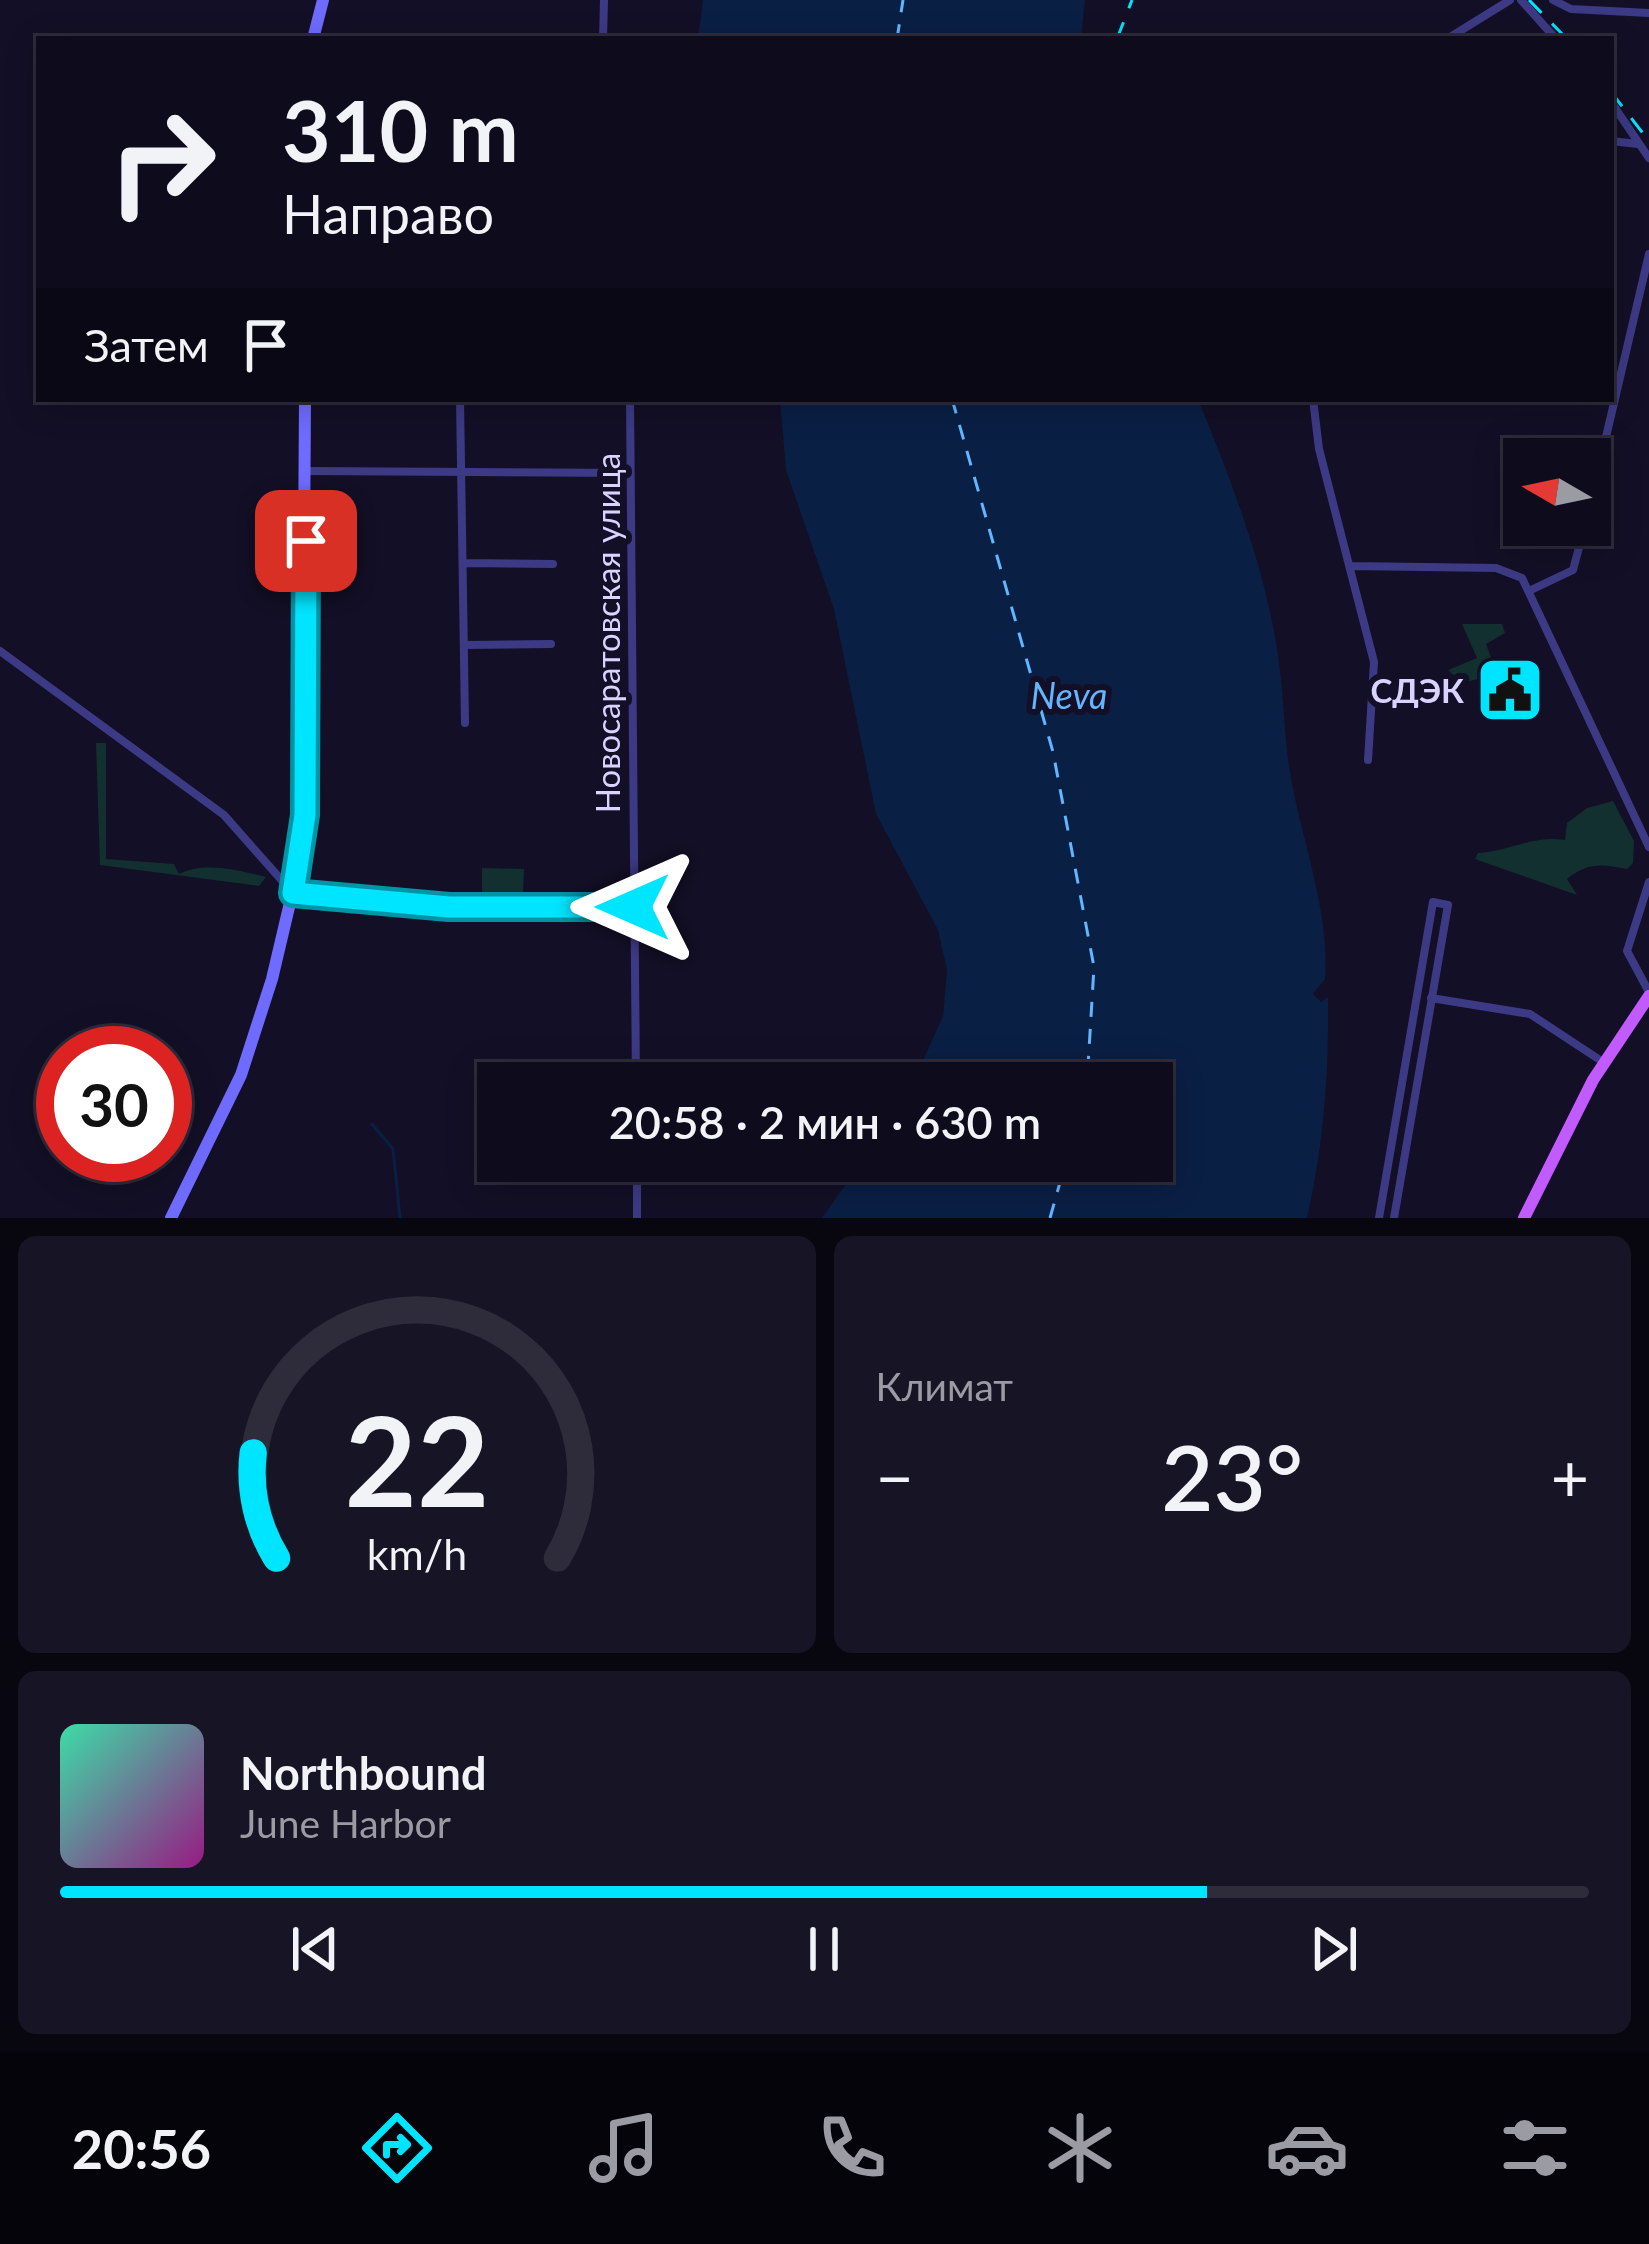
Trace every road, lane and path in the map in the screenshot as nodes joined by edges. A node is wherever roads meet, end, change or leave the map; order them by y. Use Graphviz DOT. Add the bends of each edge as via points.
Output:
graph roads {
  1 [pos="323,0"];
  2 [pos="604,0"];
  3 [pos="1510,0"];
  4 [pos="1521,0"];
  5 [pos="1553,0"];
  6 [pos="1649,14"];
  7 [pos="315,36"];
  8 [pos="603,36"];
  9 [pos="1453,36"];
  10 [pos="1553,36"];
  11 [pos="1614,106"];
  12 [pos="1614,141"];
  13 [pos="1640,145"];
  14 [pos="1649,158"];
  15 [pos="1649,254"];
  16 [pos="305,402"];
  17 [pos="460,402"];
  18 [pos="630,402"];
  19 [pos="1313,402"];
  20 [pos="1606,438"];
  21 [pos="307,471"];
  22 [pos="461,472"];
  23 [pos="630,473"];
  24 [pos="1579,546"];
  25 [pos="465,563"];
  26 [pos="553,564"];
  27 [pos="1350,566"];
  28 [pos="1530,590"];
  29 [pos="550,644"];
  30 [pos="465,645"];
  31 [pos="0,651"];
  32 [pos="465,723"];
  33 [pos="1368,760"];
  34 [pos="1649,848"];
  35 [pos="1649,882"];
  36 [pos="293,893"];
  37 [pos="633,907"];
  38 [pos="1649,994"];
  39 [pos="1431,998"];
  40 [pos="636,1062"];
  41 [pos="1604,1062"];
  42 [pos="1389,1160"];
  43 [pos="1404,1162"];
  44 [pos="637,1182"];
  45 [pos="171,1218"];
  46 [pos="637,1218"];
  47 [pos="1379,1218"];
  48 [pos="1394,1218"];
  49 [pos="1524,1218"];
  1 -- 7 [label="main road"];
  2 -- 8 [label="street"];
  3 -- 9 [label="street"];
  4 -- 10 [label="street"];
  5 -- 6 [label="street" via="1571,9"];
  11 -- 13 [label="street"];
  12 -- 13 [label="street"];
  13 -- 14 [label="street"];
  15 -- 20 [label="street"];
  16 -- 21 [label="main road"];
  17 -- 22 [label="street"];
  18 -- 23 [label="street, Новосаратовская улица"];
  19 -- 27 [label="street"];
  21 -- 22 [label="street"];
  21 -- 36 [label="main road" via="306,798"];
  22 -- 23 [label="street"];
  22 -- 25 [label="street"];
  23 -- 37 [label="street, Новосаратовская улица"];
  24 -- 28 [label="street" via="1573,570"];
  25 -- 26 [label="street"];
  25 -- 30 [label="street"];
  27 -- 28 [label="street" via="1496,568"];
  27 -- 33 [label="street" via="1374,662"];
  28 -- 34 [label="street"];
  29 -- 30 [label="street"];
  30 -- 32 [label="street"];
  31 -- 36 [label="street" via="224,815"];
  35 -- 38 [label="street" via="1628,951"];
  36 -- 37 [label="street" via="449,907"];
  36 -- 45 [label="main road" via="242,1075"];
  37 -- 40 [label="street, Новосаратовская улица"];
  38 -- 41 [label="main road"];
  39 -- 41 [label="street" via="1530,1014"];
  39 -- 42 [label="street" via="1448,905 1433,902"];
  39 -- 43 [label="street"];
  41 -- 49 [label="main road"];
  42 -- 43 [label="street"];
  42 -- 47 [label="street"];
  43 -- 48 [label="street"];
  44 -- 46 [label="street"];
}
